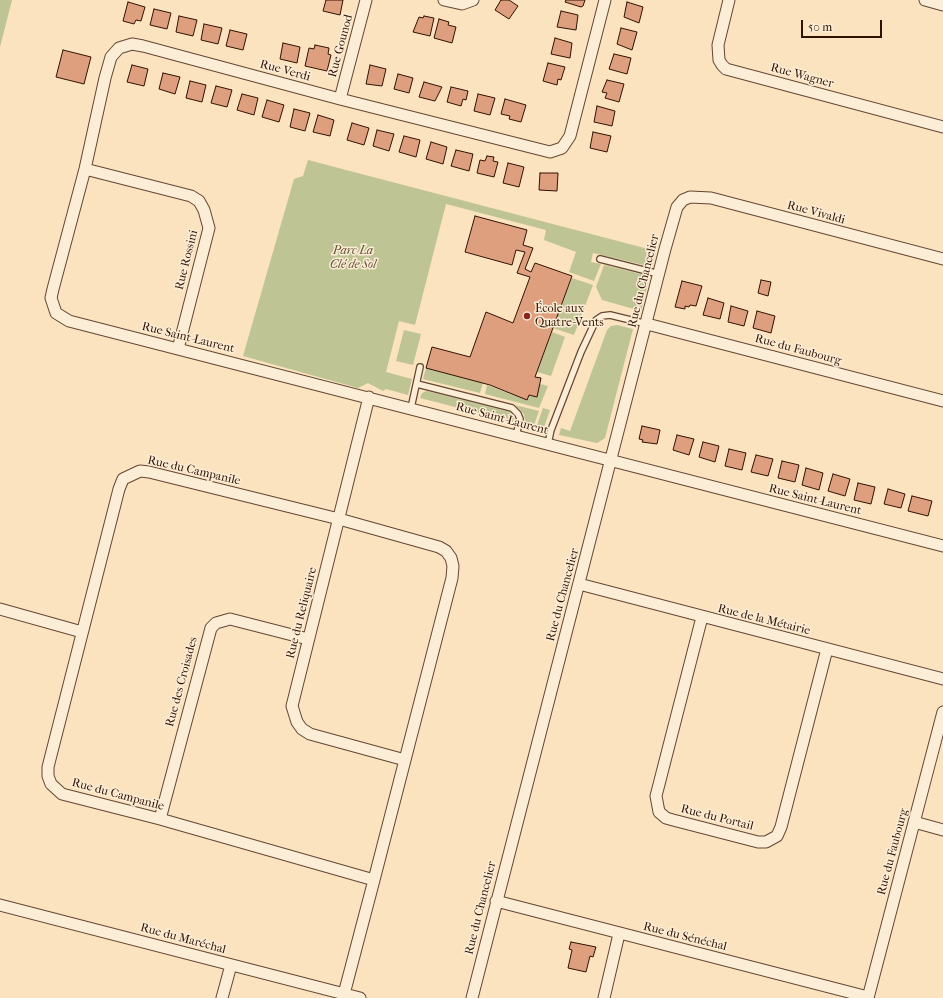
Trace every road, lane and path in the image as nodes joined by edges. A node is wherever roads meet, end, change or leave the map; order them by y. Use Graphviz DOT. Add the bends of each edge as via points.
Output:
graph roads {
  1 [pos="366,0"];
  2 [pos="444,0"];
  3 [pos="473,0"];
  4 [pos="604,0"];
  5 [pos="729,0"];
  6 [pos="925,0"];
  7 [pos="943,5"];
  8 [pos="340,99"];
  9 [pos="943,127"];
  10 [pos="84,169"];
  11 [pos="683,200"];
  12 [pos="600,259"];
  13 [pos="943,259"];
  14 [pos="659,274"];
  15 [pos="56,313"];
  16 [pos="647,324"];
  17 [pos="178,349"];
  18 [pos="420,367"];
  19 [pos="417,384"];
  20 [pos="369,397"];
  21 [pos="943,401"];
  22 [pos="411,408"];
  23 [pos="516,436"];
  24 [pos="548,444"];
  25 [pos="610,461"];
  26 [pos="339,519"];
  27 [pos="943,546"];
  28 [pos="579,584"];
  29 [pos="0,609"];
  30 [pos="702,617"];
  31 [pos="82,632"];
  32 [pos="308,639"];
  33 [pos="826,649"];
  34 [pos="943,679"];
  35 [pos="943,712"];
  36 [pos="405,760"];
  37 [pos="160,819"];
  38 [pos="914,822"];
  39 [pos="943,830"];
  40 [pos="374,880"];
  41 [pos="496,901"];
  42 [pos="0,905"];
  43 [pos="619,934"];
  44 [pos="231,965"];
  45 [pos="344,994"];
  46 [pos="222,998"];
  47 [pos="360,998"];
  48 [pos="472,998"];
  49 [pos="604,998"];
  50 [pos="868,998"];
  1 -- 8 [label="street, Rue Gounod"];
  2 -- 3 [label="street" via="462,4"];
  4 -- 8 [label="street, Rue Verdi" via="570,136 556,151 544,152"];
  5 -- 9 [label="street, Rue Wagner" via="718,45 719,60 726,69"];
  6 -- 7 [label="street"];
  8 -- 10 [label="street, Rue Verdi" via="132,44 119,48 111,58"];
  10 -- 15 [label="street, Rue Verdi" via="51,298"];
  10 -- 17 [label="street, Rue Rossini" via="191,196 199,201 204,210 209,228"];
  11 -- 13 [label="street, Rue Vivaldi" via="695,196 711,198"];
  11 -- 14 [label="street, Rue du Chancelier" via="674,213"];
  12 -- 14 [label="lane"];
  14 -- 16 [label="street, Rue du Chancelier"];
  15 -- 17 [label="street, Rue Saint-Laurent" via="69,321"];
  16 -- 21 [label="street, Rue du Faubourg"];
  16 -- 24 [label="lane" via="610,316 602,316 596,320 581,352"];
  16 -- 25 [label="street, Rue du Chancelier"];
  17 -- 20 [label="street, Rue Saint-Laurent"];
  18 -- 19 [label="lane"];
  19 -- 22 [label="lane"];
  19 -- 23 [label="lane" via="512,408 520,419"];
  20 -- 22 [label="street, Rue Saint-Laurent"];
  20 -- 26 [label="street, Rue du Reliquaire"];
  22 -- 23 [label="street, Rue Saint-Laurent"];
  23 -- 24 [label="street, Rue Saint-Laurent"];
  24 -- 25 [label="street, Rue Saint-Laurent"];
  25 -- 27 [label="street, Rue Saint-Laurent"];
  25 -- 28 [label="street, Rue du Chancelier"];
  26 -- 31 [label="street, Rue du Campanile" via="149,472 131,474 124,479 120,489"];
  26 -- 32 [label="street, Rue du Reliquaire"];
  26 -- 36 [label="street, Rue du Campanile" via="440,547 446,551 453,566"];
  28 -- 30 [label="street, Rue de la Métairie"];
  28 -- 41 [label="street, Rue du Chancelier"];
  29 -- 31 [label="street"];
  30 -- 33 [label="street, Rue de la Métairie"];
  30 -- 33 [label="street, Rue du Portail" via="656,796 657,807 666,818 758,842 766,842 777,836 781,826"];
  31 -- 37 [label="street, Rue du Campanile" via="48,767 50,784 62,794"];
  32 -- 36 [label="street, Rue du Reliquaire" via="292,706 302,729 310,734"];
  32 -- 37 [label="street, Rue des Croisades" via="230,619 216,623 211,628"];
  33 -- 34 [label="street, Rue de la Métairie"];
  35 -- 38 [label="street, Rue du Faubourg"];
  36 -- 40 [label="street, Rue du Campanile"];
  37 -- 40 [label="street, Rue du Campanile"];
  38 -- 39 [label="street"];
  38 -- 50 [label="street, Rue du Faubourg"];
  40 -- 45 [label="street, Rue du Campanile"];
  41 -- 43 [label="street, Rue du Sénéchal"];
  41 -- 48 [label="street, Rue du Chancelier"];
  42 -- 44 [label="street, Rue du Maréchal"];
  43 -- 49 [label="street"];
  43 -- 50 [label="street, Rue du Sénéchal"];
  44 -- 45 [label="street, Rue du Maréchal"];
  44 -- 46 [label="street"];
  45 -- 47 [label="street, Rue du Maréchal"];
}
